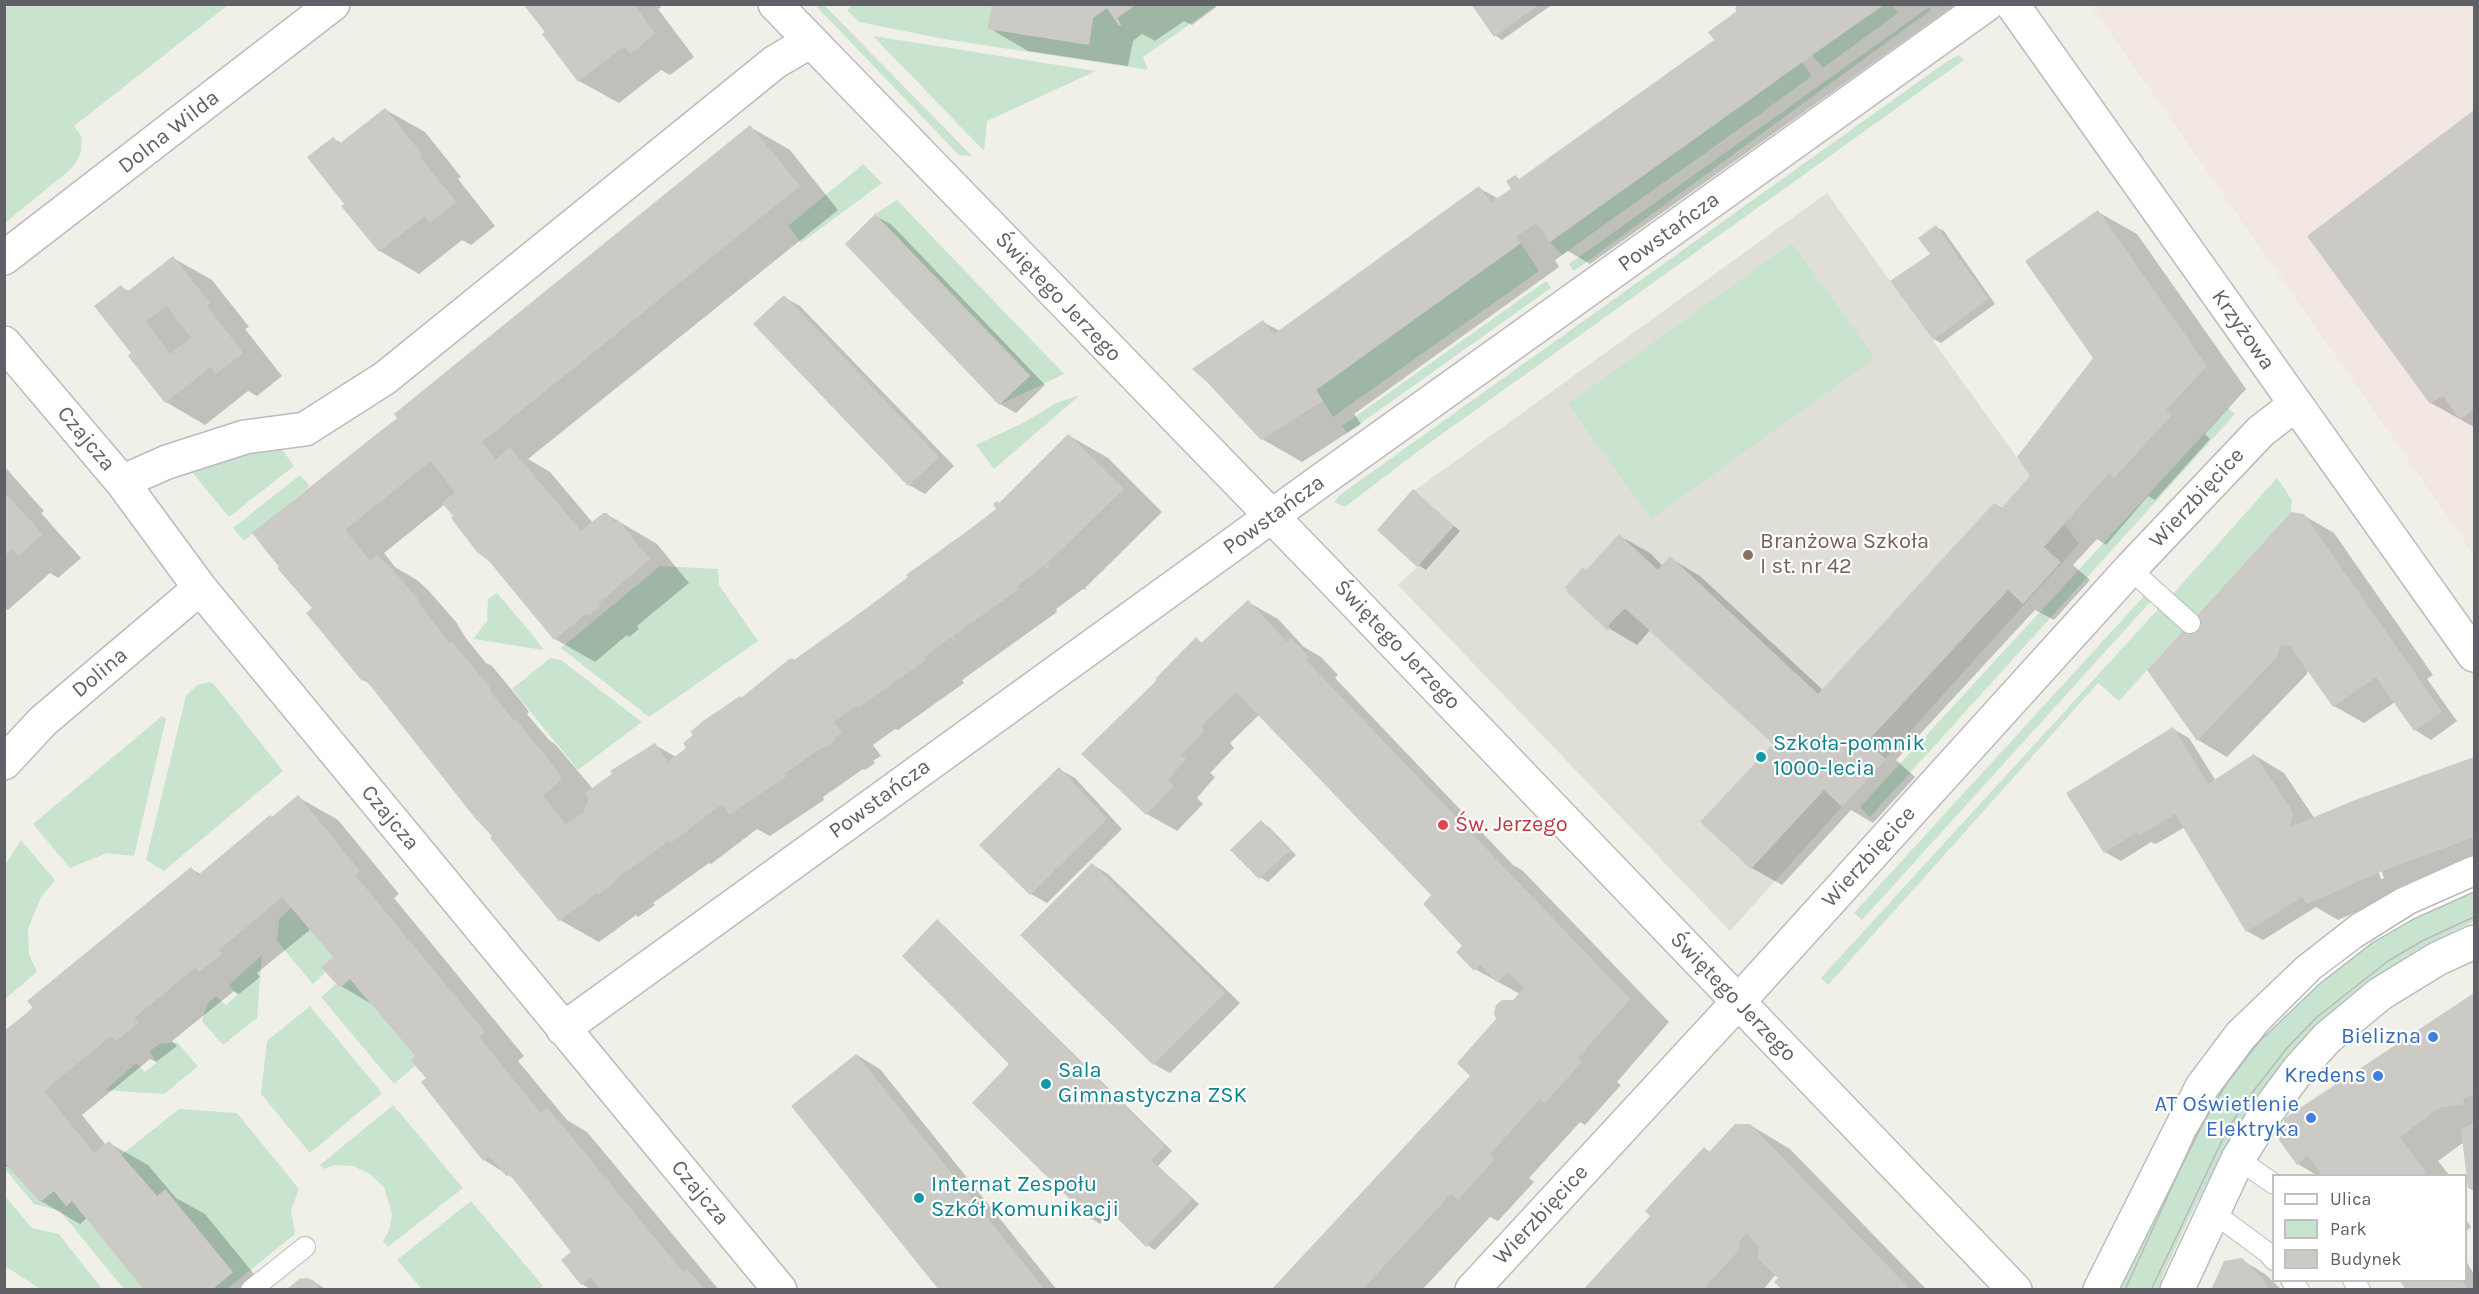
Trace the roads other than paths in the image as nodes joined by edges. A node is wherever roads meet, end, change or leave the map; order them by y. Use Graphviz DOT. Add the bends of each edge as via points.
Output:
graph roads {
  1 [pos="333,4"];
  2 [pos="776,4"];
  3 [pos="1987,4"];
  4 [pos="2012,4"];
  5 [pos="809,42"];
  6 [pos="4,258"];
  7 [pos="4,343"];
  8 [pos="2296,404"];
  9 [pos="122,482"];
  10 [pos="1272,516"];
  11 [pos="2130,569"];
  12 [pos="200,588"];
  13 [pos="2190,623"];
  14 [pos="2475,655"];
  15 [pos="4,763"];
  16 [pos="2475,873"];
  17 [pos="2475,942"];
  18 [pos="1738,1002"];
  19 [pos="563,1029"];
  20 [pos="2238,1159"];
  21 [pos="2272,1183"];
  22 [pos="2212,1215"];
  23 [pos="305,1247"];
  24 [pos="2272,1258"];
  25 [pos="251,1290"];
  26 [pos="780,1290"];
  27 [pos="1472,1290"];
  28 [pos="2015,1290"];
  29 [pos="2100,1290"];
  30 [pos="2177,1290"];
  1 -- 6 [label="street, Dolna Wilda"];
  2 -- 5 [label="street, Świętego Jerzego"];
  3 -- 10 [label="street, Powstańcza"];
  4 -- 8 [label="street, Krzyżowa"];
  5 -- 9 [label="street" via="775,63 385,378 305,429 245,437 167,462"];
  5 -- 10 [label="street, Świętego Jerzego"];
  7 -- 9 [label="street, Czajcza"];
  8 -- 11 [label="street, Wierzbięcice" via="2261,431"];
  8 -- 14 [label="street, Krzyżowa"];
  9 -- 12 [label="street, Czajcza"];
  10 -- 18 [label="street, Świętego Jerzego"];
  10 -- 19 [label="street, Powstańcza"];
  11 -- 13 [label="lane"];
  11 -- 18 [label="street, Wierzbięcice"];
  12 -- 15 [label="street, Dolina" via="43,721"];
  12 -- 19 [label="street, Czajcza"];
  16 -- 29 [label="street" via="2405,904 2355,934 2308,971 2241,1035 2202,1087"];
  17 -- 20 [label="street" via="2437,959 2380,994 2327,1038 2289,1081"];
  18 -- 27 [label="street, Wierzbięcice"];
  18 -- 28 [label="street, Świętego Jerzego"];
  19 -- 26 [label="street, Czajcza"];
  20 -- 21 [label="lane"];
  20 -- 22 [label="street"];
  22 -- 24 [label="lane"];
  22 -- 30 [label="street"];
  23 -- 25 [label="lane"];
}
